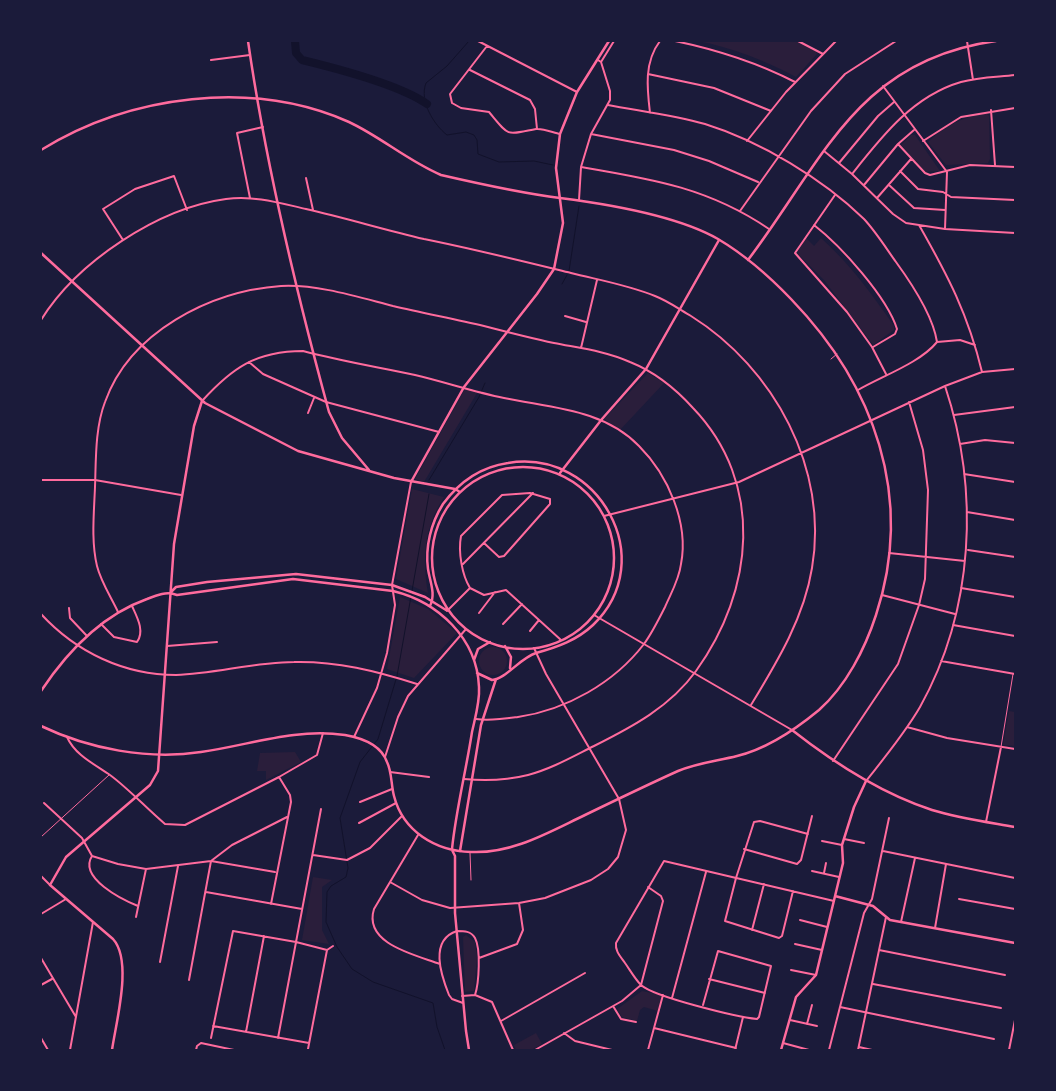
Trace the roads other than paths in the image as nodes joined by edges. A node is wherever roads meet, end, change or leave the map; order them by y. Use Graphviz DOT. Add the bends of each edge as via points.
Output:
graph roads {
  1 [pos="248,41"];
  2 [pos="478,41"];
  3 [pos="486,41"];
  4 [pos="609,41"];
  5 [pos="614,41"];
  6 [pos="660,41"];
  7 [pos="676,41"];
  8 [pos="798,41"];
  9 [pos="836,41"];
  10 [pos="896,41"];
  11 [pos="996,41"];
  12 [pos="967,43"];
  13 [pos="486,46"];
  14 [pos="823,54"];
  15 [pos="250,55"];
  16 [pos="597,59"];
  17 [pos="211,60"];
  18 [pos="602,62"];
  19 [pos="470,70"];
  20 [pos="648,74"];
  21 [pos="1015,75"];
  22 [pos="973,80"];
  23 [pos="796,82"];
  24 [pos="883,86"];
  25 [pos="577,92"];
  26 [pos="257,99"];
  27 [pos="894,102"];
  28 [pos="608,105"];
  29 [pos="1015,108"];
  30 [pos="992,110"];
  31 [pos="771,111"];
  32 [pos="650,113"];
  33 [pos="904,116"];
  34 [pos="263,127"];
  35 [pos="537,129"];
  36 [pos="914,130"];
  37 [pos="560,134"];
  38 [pos="591,134"];
  39 [pos="923,141"];
  40 [pos="747,142"];
  41 [pos="898,144"];
  42 [pos="41,150"];
  43 [pos="824,152"];
  44 [pos="777,157"];
  45 [pos="911,159"];
  46 [pos="839,163"];
  47 [pos="995,166"];
  48 [pos="581,167"];
  49 [pos="1015,167"];
  50 [pos="900,171"];
  51 [pos="947,172"];
  52 [pos="808,174"];
  53 [pos="852,174"];
  54 [pos="306,178"];
  55 [pos="759,183"];
  56 [pos="864,185"];
  57 [pos="889,185"];
  58 [pos="947,194"];
  59 [pos="835,195"];
  60 [pos="250,198"];
  61 [pos="559,198"];
  62 [pos="878,198"];
  63 [pos="579,200"];
  64 [pos="1015,200"];
  65 [pos="279,202"];
  66 [pos="187,210"];
  67 [pos="313,210"];
  68 [pos="946,210"];
  69 [pos="740,211"];
  70 [pos="814,225"];
  71 [pos="919,226"];
  72 [pos="945,229"];
  73 [pos="769,230"];
  74 [pos="1015,233"];
  75 [pos="123,240"];
  76 [pos="719,240"];
  77 [pos="41,252"];
  78 [pos="748,260"];
  79 [pos="554,269"];
  80 [pos="597,280"];
  81 [pos="72,282"];
  82 [pos="298,286"];
  83 [pos="680,309"];
  84 [pos="564,316"];
  85 [pos="41,320"];
  86 [pos="586,322"];
  87 [pos="507,332"];
  88 [pos="937,342"];
  89 [pos="975,345"];
  90 [pos="142,347"];
  91 [pos="872,347"];
  92 [pos="580,348"];
  93 [pos="315,354"];
  94 [pos="837,354"];
  95 [pos="831,358"];
  96 [pos="249,362"];
  97 [pos="646,369"];
  98 [pos="1015,370"];
  99 [pos="982,372"];
  100 [pos="886,374"];
  101 [pos="945,386"];
  102 [pos="464,387"];
  103 [pos="858,390"];
  104 [pos="314,398"];
  105 [pos="202,401"];
  106 [pos="326,402"];
  107 [pos="909,402"];
  108 [pos="1015,407"];
  109 [pos="308,413"];
  110 [pos="954,415"];
  111 [pos="872,419"];
  112 [pos="602,420"];
  113 [pos="439,432"];
  114 [pos="1015,443"];
  115 [pos="960,444"];
  116 [pos="801,452"];
  117 [pos="489,467"];
  118 [pos="564,468"];
  119 [pos="370,471"];
  120 [pos="492,473"];
  121 [pos="560,473"];
  122 [pos="964,474"];
  123 [pos="41,480"];
  124 [pos="95,480"];
  125 [pos="411,482"];
  126 [pos="738,482"];
  127 [pos="1015,482"];
  128 [pos="455,489"];
  129 [pos="460,492"];
  130 [pos="533,493"];
  131 [pos="181,495"];
  132 [pos="674,500"];
  133 [pos="967,512"];
  134 [pos="611,514"];
  135 [pos="604,516"];
  136 [pos="1015,520"];
  137 [pos="484,543"];
  138 [pos="967,550"];
  139 [pos="889,553"];
  140 [pos="927,556"];
  141 [pos="1015,557"];
  142 [pos="966,561"];
  143 [pos="463,564"];
  144 [pos="392,585"];
  145 [pos="470,588"];
  146 [pos="961,588"];
  147 [pos="394,591"];
  148 [pos="496,592"];
  149 [pos="170,593"];
  150 [pos="882,596"];
  151 [pos="440,597"];
  152 [pos="1015,597"];
  153 [pos="434,602"];
  154 [pos="131,604"];
  155 [pos="522,604"];
  156 [pos="919,605"];
  157 [pos="430,607"];
  158 [pos="69,608"];
  159 [pos="447,611"];
  160 [pos="118,612"];
  161 [pos="479,612"];
  162 [pos="41,614"];
  163 [pos="956,614"];
  164 [pos="594,615"];
  165 [pos="600,618"];
  166 [pos="539,620"];
  167 [pos="101,624"];
  168 [pos="504,624"];
  169 [pos="953,625"];
  170 [pos="466,629"];
  171 [pos="530,631"];
  172 [pos="461,634"];
  173 [pos="88,636"];
  174 [pos="1015,636"];
  175 [pos="561,640"];
  176 [pos="217,642"];
  177 [pos="490,642"];
  178 [pos="645,643"];
  179 [pos="504,645"];
  180 [pos="167,646"];
  181 [pos="77,647"];
  182 [pos="534,648"];
  183 [pos="535,654"];
  184 [pos="474,661"];
  185 [pos="940,661"];
  186 [pos="510,670"];
  187 [pos="382,673"];
  188 [pos="478,673"];
  189 [pos="695,673"];
  190 [pos="165,674"];
  191 [pos="1014,674"];
  192 [pos="496,680"];
  193 [pos="417,684"];
  194 [pos="41,691"];
  195 [pos="563,704"];
  196 [pos="751,705"];
  197 [pos="475,718"];
  198 [pos="482,720"];
  199 [pos="41,726"];
  200 [pos="907,728"];
  201 [pos="792,730"];
  202 [pos="323,733"];
  203 [pos="66,737"];
  204 [pos="354,737"];
  205 [pos="1000,747"];
  206 [pos="588,749"];
  207 [pos="1015,749"];
  208 [pos="160,754"];
  209 [pos="385,757"];
  210 [pos="833,760"];
  211 [pos="390,772"];
  212 [pos="109,774"];
  213 [pos="279,777"];
  214 [pos="429,777"];
  215 [pos="464,779"];
  216 [pos="472,780"];
  217 [pos="866,781"];
  218 [pos="392,789"];
  219 [pos="135,798"];
  220 [pos="619,799"];
  221 [pos="360,802"];
  222 [pos="44,803"];
  223 [pos="396,803"];
  224 [pos="321,809"];
  225 [pos="402,816"];
  226 [pos="812,816"];
  227 [pos="287,817"];
  228 [pos="889,818"];
  229 [pos="60,819"];
  230 [pos="986,822"];
  231 [pos="359,823"];
  232 [pos="1015,827"];
  233 [pos="808,834"];
  234 [pos="418,835"];
  235 [pos="41,837"];
  236 [pos="844,839"];
  237 [pos="84,841"];
  238 [pos="822,841"];
  239 [pos="864,844"];
  240 [pos="842,845"];
  241 [pos="744,849"];
  242 [pos="452,850"];
  243 [pos="460,851"];
  244 [pos="470,852"];
  245 [pos="883,852"];
  246 [pos="312,854"];
  247 [pos="92,856"];
  248 [pos="455,856"];
  249 [pos="915,858"];
  250 [pos="211,861"];
  251 [pos="826,863"];
  252 [pos="946,864"];
  253 [pos="178,866"];
  254 [pos="146,869"];
  255 [pos="812,871"];
  256 [pos="276,872"];
  257 [pos="706,872"];
  258 [pos="824,873"];
  259 [pos="41,876"];
  260 [pos="736,878"];
  261 [pos="840,878"];
  262 [pos="1015,878"];
  263 [pos="471,880"];
  264 [pos="390,882"];
  265 [pos="764,884"];
  266 [pos="50,885"];
  267 [pos="648,887"];
  268 [pos="793,891"];
  269 [pos="205,892"];
  270 [pos="836,896"];
  271 [pos="66,899"];
  272 [pos="958,899"];
  273 [pos="834,901"];
  274 [pos="271,904"];
  275 [pos="519,904"];
  276 [pos="869,904"];
  277 [pos="138,906"];
  278 [pos="455,908"];
  279 [pos="302,909"];
  280 [pos="1015,909"];
  281 [pos="41,914"];
  282 [pos="136,917"];
  283 [pos="886,918"];
  284 [pos="800,920"];
  285 [pos="92,922"];
  286 [pos="901,922"];
  287 [pos="828,927"];
  288 [pos="934,928"];
  289 [pos="457,930"];
  290 [pos="752,931"];
  291 [pos="264,936"];
  292 [pos="296,942"];
  293 [pos="1015,943"];
  294 [pos="795,944"];
  295 [pos="333,946"];
  296 [pos="327,950"];
  297 [pos="822,950"];
  298 [pos="879,950"];
  299 [pos="41,958"];
  300 [pos="478,958"];
  301 [pos="160,962"];
  302 [pos="440,964"];
  303 [pos="791,970"];
  304 [pos="585,973"];
  305 [pos="816,975"];
  306 [pos="1005,975"];
  307 [pos="53,978"];
  308 [pos="709,979"];
  309 [pos="189,980"];
  310 [pos="873,984"];
  311 [pos="41,985"];
  312 [pos="641,985"];
  313 [pos="766,993"];
  314 [pos="475,995"];
  315 [pos="663,995"];
  316 [pos="462,996"];
  317 [pos="672,998"];
  318 [pos="463,1003"];
  319 [pos="702,1005"];
  320 [pos="812,1005"];
  321 [pos="613,1006"];
  322 [pos="840,1007"];
  323 [pos="1001,1008"];
  324 [pos="867,1013"];
  325 [pos="743,1016"];
  326 [pos="76,1017"];
  327 [pos="789,1019"];
  328 [pos="1015,1020"];
  329 [pos="501,1021"];
  330 [pos="636,1022"];
  331 [pos="807,1024"];
  332 [pos="213,1026"];
  333 [pos="817,1026"];
  334 [pos="654,1028"];
  335 [pos="246,1032"];
  336 [pos="564,1033"];
  337 [pos="41,1038"];
  338 [pos="211,1038"];
  339 [pos="278,1038"];
  340 [pos="994,1039"];
  341 [pos="309,1043"];
  342 [pos="783,1043"];
  343 [pos="216,1046"];
  344 [pos="859,1048"];
  345 [pos="308,1049"];
  346 [pos="735,1049"];
  347 [pos="48,1050"];
  348 [pos="70,1050"];
  349 [pos="112,1050"];
  350 [pos="196,1050"];
  351 [pos="215,1050"];
  352 [pos="234,1050"];
  353 [pos="469,1050"];
  354 [pos="513,1050"];
  355 [pos="535,1050"];
  356 [pos="612,1050"];
  357 [pos="648,1050"];
  358 [pos="781,1050"];
  359 [pos="809,1050"];
  360 [pos="829,1050"];
  361 [pos="872,1050"];
  362 [pos="1009,1050"];
  1 -- 15 [label="street"];
  2 -- 13 [label="street"];
  3 -- 13 [label="street"];
  4 -- 16 [label="street"];
  5 -- 18 [label="street"];
  6 -- 20 [label="street" via="652,55"];
  7 -- 23 [label="street" via="744,58"];
  8 -- 14 [label="street"];
  9 -- 14 [label="street"];
  10 -- 44 [label="street" via="849,69 811,111"];
  11 -- 12 [label="street"];
  12 -- 22 [label="street"];
  12 -- 24 [label="street" via="925,60"];
  13 -- 19 [label="street"];
  13 -- 25 [label="street"];
  14 -- 23 [label="street"];
  15 -- 17 [label="street"];
  15 -- 26 [label="street"];
  16 -- 18 [label="street"];
  16 -- 25 [label="street"];
  18 -- 28 [label="street" via="610,91"];
  19 -- 35 [label="street" via="530,100 535,109"];
  19 -- 35 [label="street" via="450,94 455,106 489,112 503,130 511,134"];
  20 -- 31 [label="street" via="714,88"];
  20 -- 32 [label="street"];
  21 -- 22 [label="street"];
  22 -- 33 [label="street" via="929,96"];
  23 -- 31 [label="street"];
  24 -- 27 [label="street"];
  24 -- 43 [label="street" via="853,115"];
  25 -- 37 [label="street"];
  26 -- 34 [label="street"];
  26 -- 42 [label="street" via="202,98 161,104 90,124"];
  26 -- 61 [label="street" via="319,112 348,122 441,175"];
  27 -- 33 [label="street"];
  27 -- 46 [label="street" via="878,116"];
  28 -- 32 [label="street"];
  28 -- 38 [label="street"];
  29 -- 30 [label="street"];
  30 -- 39 [label="street" via="961,117"];
  30 -- 47 [label="street"];
  31 -- 40 [label="street"];
  32 -- 40 [label="street" via="706,125"];
  33 -- 36 [label="street"];
  33 -- 53 [label="street"];
  34 -- 60 [label="street" via="237,133"];
  34 -- 65 [label="street"];
  35 -- 37 [label="street"];
  36 -- 39 [label="street"];
  36 -- 41 [label="street"];
  37 -- 61 [label="street" via="556,165"];
  38 -- 48 [label="street"];
  38 -- 55 [label="street" via="674,150"];
  39 -- 51 [label="street"];
  40 -- 44 [label="street"];
  41 -- 45 [label="street"];
  41 -- 56 [label="street"];
  43 -- 46 [label="street"];
  43 -- 52 [label="street"];
  44 -- 52 [label="street"];
  44 -- 55 [label="street"];
  45 -- 50 [label="street"];
  45 -- 51 [label="street" via="927,175"];
  46 -- 53 [label="street"];
  47 -- 49 [label="street"];
  47 -- 51 [label="street" via="970,165"];
  48 -- 63 [label="street"];
  48 -- 69 [label="street" via="692,190"];
  50 -- 57 [label="street"];
  50 -- 58 [label="street" via="918,189"];
  51 -- 58 [label="street"];
  52 -- 59 [label="street"];
  52 -- 73 [label="street"];
  53 -- 56 [label="street"];
  54 -- 67 [label="street"];
  55 -- 69 [label="street"];
  56 -- 62 [label="street"];
  57 -- 62 [label="street"];
  57 -- 68 [label="street" via="914,208"];
  58 -- 64 [label="street"];
  58 -- 68 [label="street"];
  59 -- 70 [label="street"];
  59 -- 88 [label="street" via="869,226 906,275 935,329"];
  60 -- 65 [label="street"];
  60 -- 66 [label="street" via="228,198"];
  61 -- 63 [label="street"];
  61 -- 79 [label="street" via="563,222"];
  62 -- 71 [label="street" via="899,218"];
  63 -- 76 [label="street" via="683,224"];
  65 -- 67 [label="street"];
  65 -- 82 [label="street"];
  66 -- 75 [label="street" via="153,223"];
  66 -- 75 [label="street" via="174,176 135,189 104,209"];
  67 -- 79 [label="street"];
  68 -- 72 [label="street"];
  69 -- 73 [label="street"];
  70 -- 91 [label="street" via="795,253 847,312"];
  70 -- 91 [label="street" via="852,263 895,323 895,334"];
  71 -- 72 [label="street"];
  71 -- 89 [label="street" via="953,285"];
  72 -- 74 [label="street"];
  73 -- 78 [label="street"];
  75 -- 81 [label="street"];
  76 -- 78 [label="street"];
  76 -- 83 [label="street"];
  77 -- 81 [label="street"];
  78 -- 94 [label="street" via="795,303"];
  79 -- 80 [label="street"];
  79 -- 87 [label="street"];
  80 -- 83 [label="street" via="656,296"];
  80 -- 86 [label="street"];
  81 -- 85 [label="street"];
  81 -- 90 [label="street"];
  82 -- 87 [label="street"];
  82 -- 90 [label="street" via="251,289 226,296 177,319"];
  82 -- 93 [label="street"];
  83 -- 97 [label="street"];
  83 -- 116 [label="street" via="716,334 750,367 790,425"];
  84 -- 86 [label="street"];
  86 -- 92 [label="street"];
  87 -- 92 [label="street"];
  87 -- 102 [label="street"];
  88 -- 89 [label="street" via="960,340"];
  88 -- 100 [label="street" via="916,360"];
  89 -- 99 [label="street"];
  90 -- 105 [label="street"];
  90 -- 124 [label="street" via="115,379 106,399 98,439"];
  91 -- 100 [label="street"];
  92 -- 97 [label="street" via="616,356"];
  93 -- 96 [label="street" via="285,351"];
  93 -- 102 [label="street"];
  93 -- 106 [label="street"];
  94 -- 95 [label="street"];
  94 -- 103 [label="street"];
  96 -- 104 [label="street" via="263,374"];
  96 -- 105 [label="street" via="228,374"];
  97 -- 112 [label="street"];
  97 -- 126 [label="street" via="667,382 701,416 720,444"];
  98 -- 99 [label="street"];
  99 -- 101 [label="street"];
  100 -- 103 [label="street"];
  101 -- 107 [label="street"];
  101 -- 110 [label="street"];
  102 -- 112 [label="street"];
  102 -- 113 [label="street"];
  103 -- 111 [label="street"];
  104 -- 106 [label="street"];
  104 -- 109 [label="street"];
  105 -- 119 [label="street" via="286,446"];
  105 -- 131 [label="street" via="196,414"];
  106 -- 113 [label="street"];
  106 -- 119 [label="street" via="342,438"];
  107 -- 111 [label="street"];
  107 -- 140 [label="street" via="923,450 928,490"];
  108 -- 110 [label="street"];
  110 -- 115 [label="street"];
  111 -- 116 [label="street"];
  111 -- 139 [label="street" via="889,491"];
  112 -- 118 [label="street"];
  112 -- 132 [label="street" via="638,445"];
  113 -- 125 [label="street"];
  114 -- 115 [label="street" via="985,440"];
  115 -- 122 [label="street"];
  116 -- 126 [label="street"];
  116 -- 196 [label="street" via="812,489 812,569 789,640"];
  117 -- 118 [label="street" via="524,461"];
  117 -- 120 [label="street"];
  117 -- 128 [label="street"];
  118 -- 121 [label="street"];
  118 -- 134 [label="street" via="588,484"];
  119 -- 125 [label="street"];
  120 -- 121 [label="street" via="530,467"];
  120 -- 129 [label="street"];
  121 -- 135 [label="street" via="588,495"];
  122 -- 127 [label="street"];
  122 -- 133 [label="street"];
  123 -- 124 [label="street"];
  124 -- 131 [label="street"];
  124 -- 160 [label="street" via="95,552 100,574"];
  125 -- 128 [label="street"];
  125 -- 144 [label="street"];
  126 -- 132 [label="street"];
  126 -- 189 [label="street" via="744,531 738,575 727,615"];
  128 -- 129 [label="street"];
  128 -- 153 [label="street" via="440,510 430,536 427,562"];
  129 -- 151 [label="street" via="443,515 434,547 433,571"];
  130 -- 137 [label="street"];
  130 -- 137 [label="street" via="550,499 550,504 504,556 499,557"];
  130 -- 143 [label="street" via="502,495 474,521 461,536"];
  131 -- 149 [label="street"];
  132 -- 134 [label="street"];
  132 -- 178 [label="street" via="679,516 681,564 674,587"];
  133 -- 136 [label="street"];
  133 -- 138 [label="street"];
  134 -- 135 [label="street"];
  134 -- 165 [label="street" via="619,540 620,565 615,588"];
  135 -- 164 [label="street" via="613,539 614,567 607,592"];
  137 -- 143 [label="street"];
  138 -- 141 [label="street"];
  138 -- 142 [label="street"];
  139 -- 140 [label="street"];
  139 -- 150 [label="street"];
  140 -- 142 [label="street"];
  140 -- 156 [label="street"];
  142 -- 146 [label="street"];
  143 -- 145 [label="street"];
  144 -- 147 [label="street"];
  144 -- 149 [label="street" via="291,574 176,587"];
  144 -- 153 [label="street"];
  145 -- 148 [label="street" via="484,595"];
  145 -- 159 [label="street"];
  146 -- 152 [label="street"];
  146 -- 163 [label="street"];
  147 -- 149 [label="street" via="293,579 177,595"];
  147 -- 157 [label="street"];
  147 -- 187 [label="street" via="392,624"];
  148 -- 155 [label="street" via="504,589"];
  148 -- 161 [label="street"];
  149 -- 154 [label="street"];
  149 -- 180 [label="street"];
  150 -- 156 [label="street"];
  150 -- 201 [label="street" via="869,633 844,678 821,707"];
  151 -- 153 [label="street"];
  151 -- 159 [label="street"];
  153 -- 157 [label="street"];
  153 -- 159 [label="street"];
  154 -- 160 [label="street"];
  154 -- 167 [label="street" via="140,627 137,642 114,637"];
  155 -- 166 [label="street"];
  155 -- 168 [label="street"];
  156 -- 163 [label="street"];
  156 -- 210 [label="street" via="898,664"];
  157 -- 172 [label="street"];
  158 -- 173 [label="street" via="68,616"];
  159 -- 170 [label="street"];
  160 -- 167 [label="street"];
  162 -- 181 [label="street"];
  163 -- 169 [label="street"];
  164 -- 165 [label="street"];
  164 -- 175 [label="street" via="580,630"];
  165 -- 178 [label="street"];
  165 -- 183 [label="street" via="566,644"];
  166 -- 171 [label="street"];
  166 -- 175 [label="street"];
  167 -- 173 [label="street"];
  169 -- 174 [label="street"];
  169 -- 185 [label="street"];
  170 -- 172 [label="street"];
  170 -- 177 [label="street"];
  172 -- 184 [label="street"];
  172 -- 193 [label="street"];
  173 -- 181 [label="street"];
  175 -- 182 [label="street"];
  176 -- 180 [label="street"];
  177 -- 179 [label="street"];
  177 -- 184 [label="street" via="478,649"];
  178 -- 189 [label="street"];
  178 -- 195 [label="street" via="607,680"];
  179 -- 182 [label="street"];
  179 -- 186 [label="street" via="512,657"];
  180 -- 190 [label="street"];
  181 -- 190 [label="street" via="132,670"];
  181 -- 194 [label="street"];
  182 -- 183 [label="street"];
  183 -- 186 [label="street"];
  183 -- 195 [label="street"];
  184 -- 188 [label="street"];
  185 -- 191 [label="street"];
  185 -- 200 [label="street"];
  186 -- 192 [label="street"];
  187 -- 190 [label="street" via="335,664 292,662"];
  187 -- 193 [label="street"];
  187 -- 204 [label="street"];
  188 -- 192 [label="street"];
  188 -- 197 [label="street"];
  189 -- 196 [label="street"];
  189 -- 206 [label="street" via="653,714"];
  190 -- 208 [label="street"];
  191 -- 205 [label="street"];
  192 -- 198 [label="street"];
  193 -- 209 [label="street" via="398,717"];
  195 -- 198 [label="street" via="521,717"];
  195 -- 206 [label="street"];
  196 -- 201 [label="street"];
  197 -- 198 [label="street"];
  197 -- 215 [label="street"];
  198 -- 216 [label="street"];
  199 -- 203 [label="street"];
  200 -- 205 [label="street"];
  200 -- 217 [label="street"];
  201 -- 210 [label="street"];
  201 -- 220 [label="street" via="754,751 686,768"];
  202 -- 204 [label="street"];
  202 -- 208 [label="street" via="286,735 204,752"];
  202 -- 213 [label="street" via="318,754"];
  203 -- 208 [label="street" via="114,749"];
  203 -- 212 [label="street" via="90,762"];
  204 -- 209 [label="street" via="372,744"];
  205 -- 207 [label="street"];
  205 -- 230 [label="street"];
  206 -- 216 [label="street" via="529,775"];
  206 -- 220 [label="street"];
  208 -- 219 [label="street" via="155,779"];
  209 -- 211 [label="street"];
  210 -- 217 [label="street"];
  211 -- 214 [label="street"];
  211 -- 218 [label="street"];
  212 -- 219 [label="street"];
  212 -- 229 [label="street"];
  213 -- 219 [label="street" via="185,824 164,824"];
  213 -- 227 [label="street" via="291,798"];
  215 -- 216 [label="street"];
  215 -- 242 [label="street"];
  216 -- 243 [label="street"];
  217 -- 230 [label="street" via="931,809"];
  217 -- 236 [label="street"];
  218 -- 221 [label="street"];
  218 -- 223 [label="street"];
  219 -- 237 [label="street"];
  220 -- 244 [label="street" via="520,844"];
  220 -- 275 [label="street" via="626,833 621,850 611,865 584,883"];
  222 -- 229 [label="street"];
  223 -- 225 [label="street"];
  223 -- 231 [label="street"];
  224 -- 246 [label="street"];
  225 -- 234 [label="street"];
  225 -- 246 [label="street" via="370,848 347,860"];
  226 -- 233 [label="street"];
  227 -- 250 [label="street" via="232,845"];
  227 -- 256 [label="street"];
  228 -- 245 [label="street"];
  229 -- 235 [label="street"];
  229 -- 237 [label="street"];
  230 -- 232 [label="street"];
  233 -- 241 [label="street" via="755,821"];
  233 -- 241 [label="street" via="797,864"];
  234 -- 242 [label="street"];
  234 -- 264 [label="street"];
  236 -- 239 [label="street"];
  236 -- 240 [label="street"];
  237 -- 247 [label="street"];
  237 -- 266 [label="street" via="63,862"];
  238 -- 240 [label="street"];
  240 -- 261 [label="street" via="844,862"];
  241 -- 260 [label="street"];
  242 -- 243 [label="street"];
  242 -- 248 [label="street"];
  243 -- 244 [label="street"];
  243 -- 248 [label="street"];
  244 -- 263 [label="street"];
  245 -- 249 [label="street"];
  245 -- 276 [label="street"];
  246 -- 279 [label="street"];
  247 -- 254 [label="street"];
  247 -- 277 [label="street" via="90,866 102,886"];
  248 -- 278 [label="street"];
  249 -- 252 [label="street"];
  249 -- 286 [label="street"];
  250 -- 253 [label="street"];
  250 -- 256 [label="street"];
  250 -- 269 [label="street"];
  251 -- 258 [label="street"];
  252 -- 262 [label="street"];
  252 -- 288 [label="street"];
  253 -- 254 [label="street"];
  253 -- 301 [label="street"];
  254 -- 277 [label="street"];
  255 -- 258 [label="street"];
  256 -- 274 [label="street"];
  257 -- 260 [label="street"];
  257 -- 267 [label="street" via="664,861"];
  257 -- 317 [label="street"];
  258 -- 261 [label="street"];
  259 -- 266 [label="street"];
  260 -- 265 [label="street"];
  260 -- 290 [label="street" via="725,922"];
  261 -- 270 [label="street"];
  264 -- 278 [label="street" via="422,900"];
  264 -- 302 [label="street" via="373,912 377,933 392,944"];
  265 -- 268 [label="street"];
  265 -- 290 [label="street"];
  266 -- 271 [label="street"];
  267 -- 312 [label="street" via="663,901"];
  267 -- 312 [label="street" via="616,942 616,948"];
  268 -- 273 [label="street"];
  268 -- 290 [label="street" via="782,936 778,938"];
  269 -- 274 [label="street"];
  269 -- 309 [label="street"];
  270 -- 273 [label="street"];
  270 -- 276 [label="street"];
  271 -- 281 [label="street"];
  271 -- 285 [label="street"];
  272 -- 280 [label="street"];
  273 -- 287 [label="street"];
  274 -- 279 [label="street"];
  275 -- 278 [label="street"];
  275 -- 300 [label="street" via="523,930 517,944"];
  276 -- 283 [label="street"];
  276 -- 322 [label="street"];
  277 -- 282 [label="street"];
  278 -- 289 [label="street"];
  279 -- 292 [label="street"];
  283 -- 286 [label="street"];
  283 -- 298 [label="street"];
  284 -- 287 [label="street"];
  285 -- 326 [label="street"];
  285 -- 349 [label="street" via="116,942 123,959"];
  286 -- 288 [label="street"];
  287 -- 297 [label="street"];
  288 -- 293 [label="street"];
  289 -- 300 [label="street" via="470,933 475,939"];
  289 -- 302 [label="street" via="442,940"];
  289 -- 316 [label="street"];
  291 -- 292 [label="street"];
  291 -- 332 [label="street" via="233,931"];
  291 -- 335 [label="street"];
  292 -- 296 [label="street"];
  292 -- 339 [label="street"];
  294 -- 297 [label="street"];
  295 -- 296 [label="street"];
  296 -- 341 [label="street"];
  297 -- 305 [label="street"];
  298 -- 306 [label="street"];
  298 -- 310 [label="street"];
  299 -- 307 [label="street"];
  300 -- 314 [label="street"];
  302 -- 318 [label="street" via="449,995"];
  303 -- 305 [label="street"];
  304 -- 329 [label="street"];
  305 -- 327 [label="street" via="796,997"];
  307 -- 311 [label="street"];
  307 -- 326 [label="street"];
  308 -- 313 [label="street"];
  308 -- 313 [label="street" via="720,951 771,966"];
  308 -- 319 [label="street"];
  310 -- 323 [label="street"];
  310 -- 324 [label="street"];
  312 -- 315 [label="street"];
  312 -- 321 [label="street"];
  313 -- 325 [label="street" via="758,1018"];
  314 -- 316 [label="street"];
  314 -- 329 [label="street" via="492,1002"];
  315 -- 317 [label="street"];
  315 -- 334 [label="street"];
  316 -- 318 [label="street"];
  317 -- 319 [label="street"];
  318 -- 353 [label="street"];
  319 -- 325 [label="street"];
  320 -- 331 [label="street"];
  321 -- 330 [label="street" via="621,1019"];
  321 -- 336 [label="street"];
  322 -- 324 [label="street"];
  322 -- 360 [label="street"];
  324 -- 340 [label="street"];
  324 -- 344 [label="street"];
  325 -- 346 [label="street"];
  326 -- 348 [label="street"];
  327 -- 331 [label="street"];
  327 -- 342 [label="street"];
  328 -- 362 [label="street"];
  329 -- 354 [label="street"];
  331 -- 333 [label="street"];
  332 -- 335 [label="street"];
  332 -- 338 [label="street"];
  334 -- 346 [label="street"];
  334 -- 357 [label="street"];
  335 -- 339 [label="street"];
  336 -- 355 [label="street"];
  336 -- 356 [label="street" via="575,1041"];
  337 -- 347 [label="street"];
  339 -- 341 [label="street"];
  341 -- 345 [label="street"];
  342 -- 358 [label="street"];
  342 -- 359 [label="street"];
  343 -- 350 [label="street" via="198,1044"];
  343 -- 351 [label="street"];
  343 -- 352 [label="street"];
  344 -- 361 [label="street"];
}
